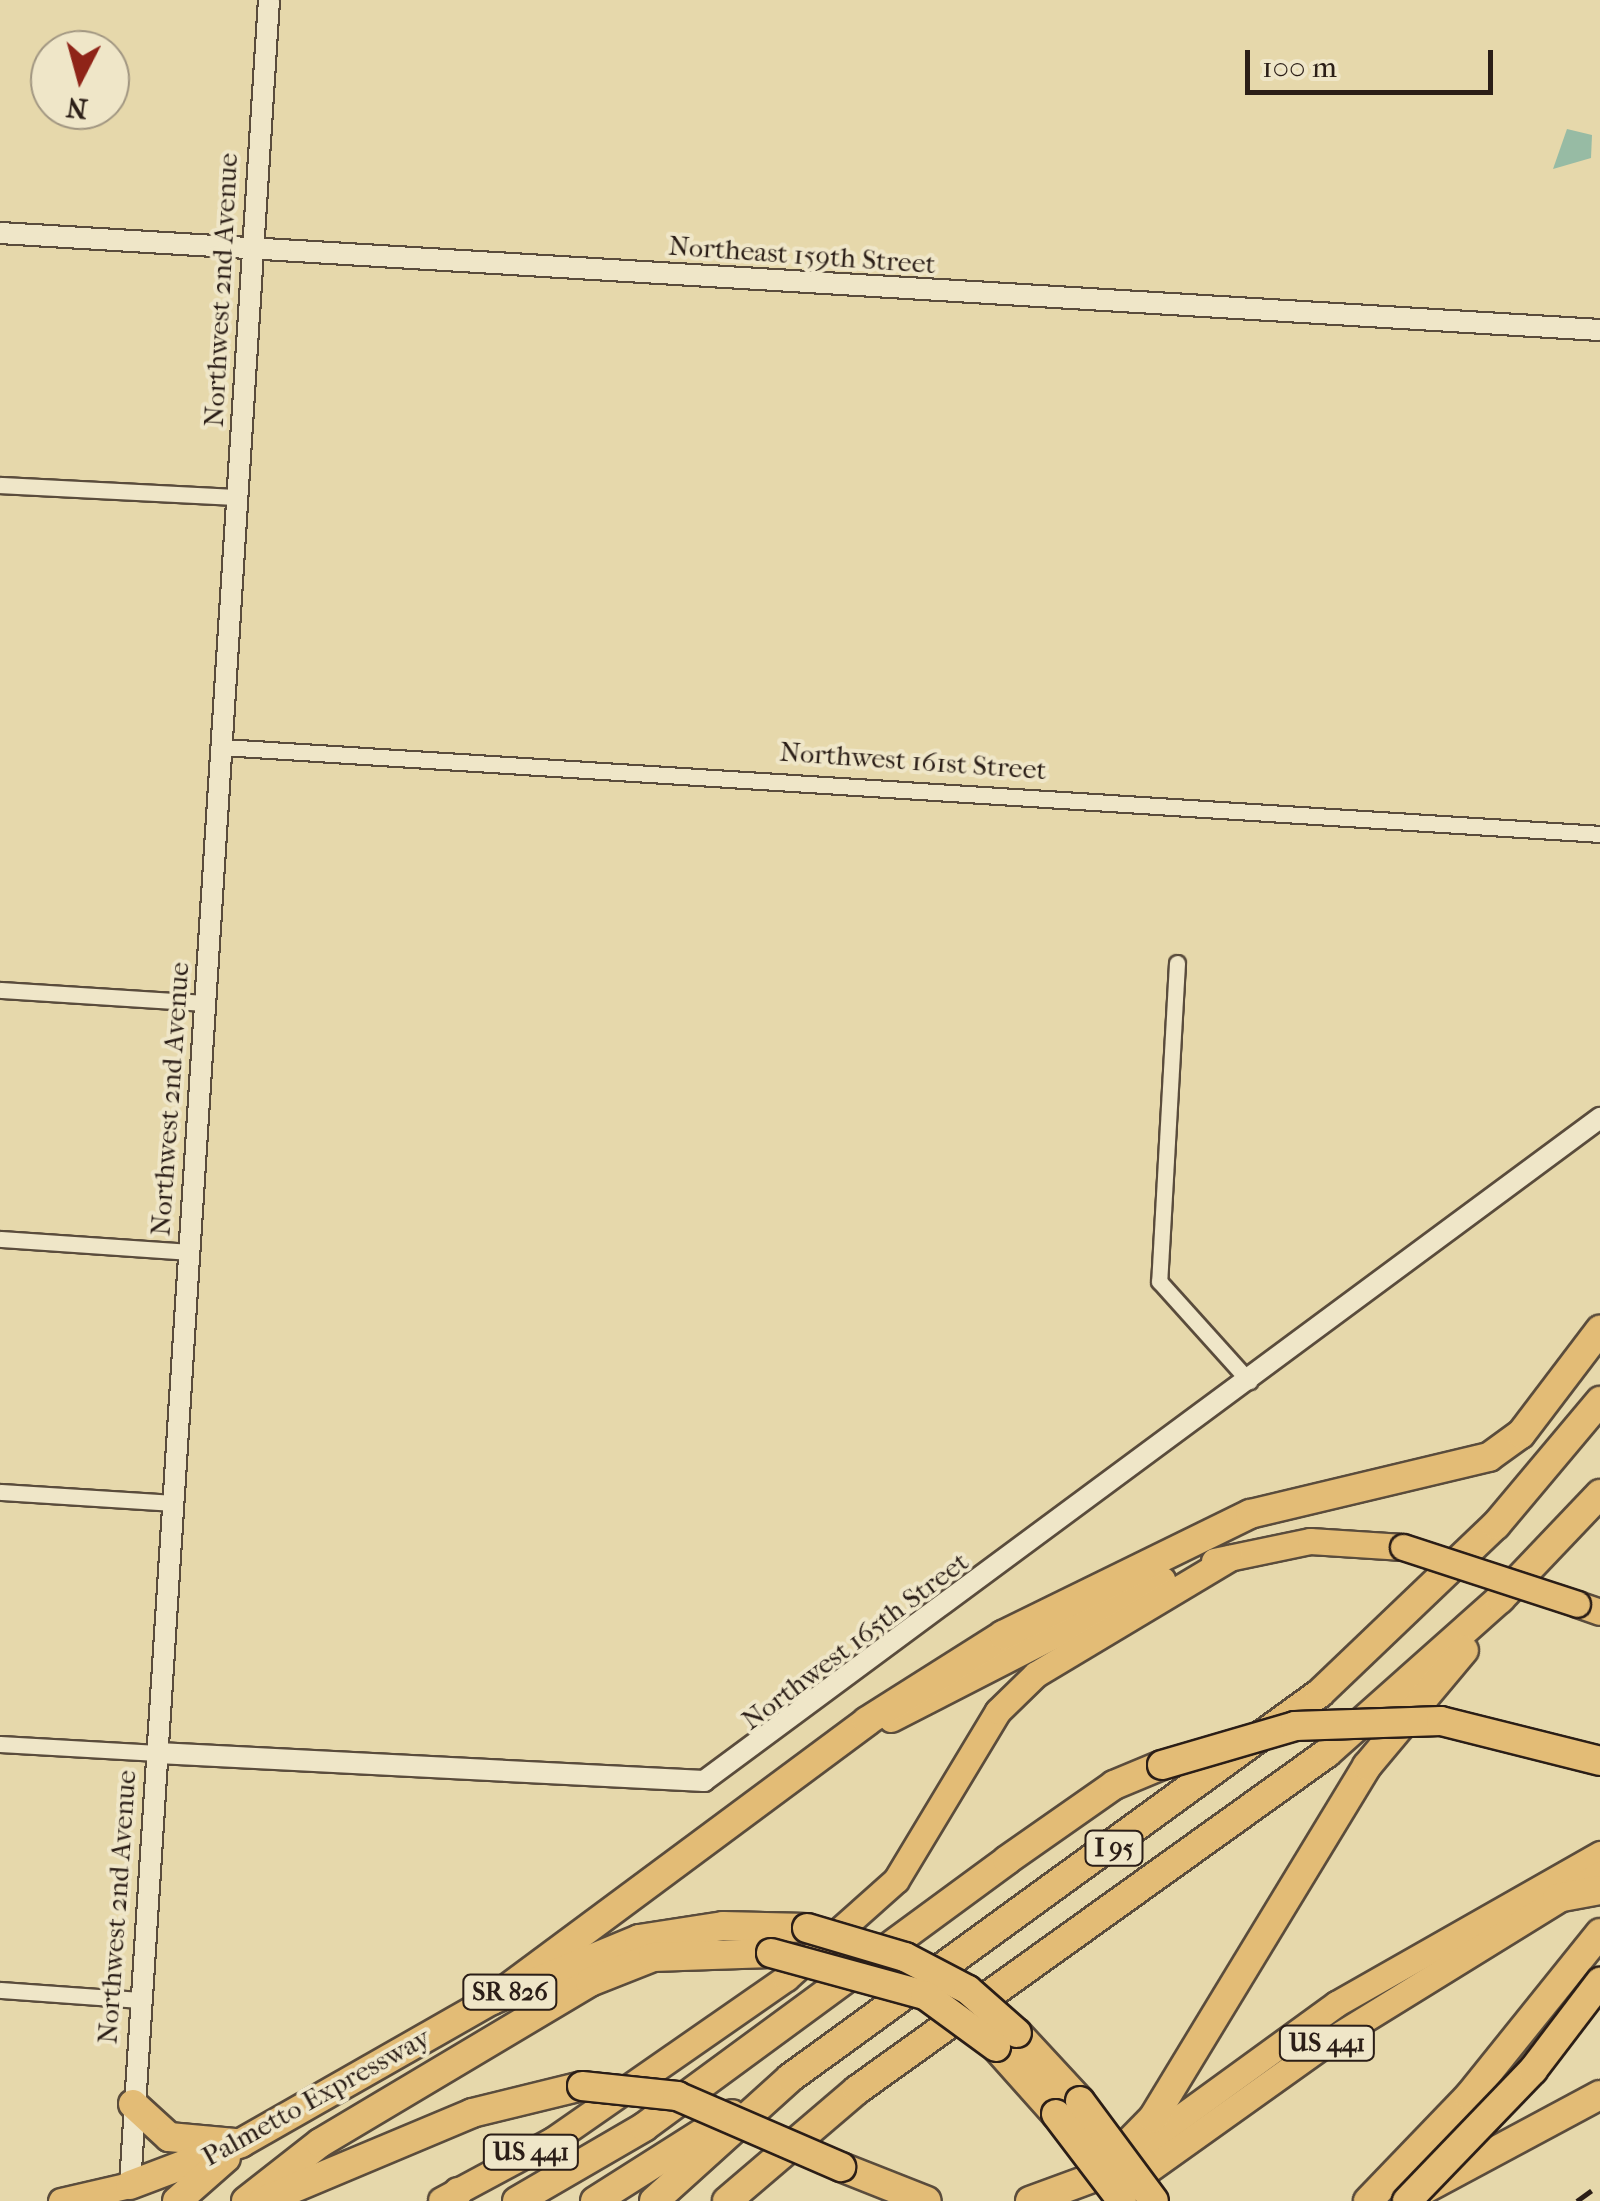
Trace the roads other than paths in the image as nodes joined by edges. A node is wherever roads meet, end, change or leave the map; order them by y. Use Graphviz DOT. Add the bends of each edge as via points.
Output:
graph roads {
  1 [pos="268,0"];
  2 [pos="0,233"];
  3 [pos="253,248"];
  4 [pos="1600,330"];
  5 [pos="0,484"];
  6 [pos="238,497"];
  7 [pos="222,747"];
  8 [pos="1600,834"];
  9 [pos="1177,963"];
  10 [pos="0,990"];
  11 [pos="206,1003"];
  12 [pos="1600,1118"];
  13 [pos="0,1240"];
  14 [pos="190,1252"];
  15 [pos="1600,1330"];
  16 [pos="1249,1382"];
  17 [pos="1600,1401"];
  18 [pos="0,1492"];
  19 [pos="1600,1494"];
  20 [pos="175,1503"];
  21 [pos="1230,1558"];
  22 [pos="1500,1600"];
  23 [pos="1588,1608"];
  24 [pos="846,1742"];
  25 [pos="0,1744"];
  26 [pos="158,1753"];
  27 [pos="1600,1761"];
  28 [pos="1600,1854"];
  29 [pos="1600,1874"];
  30 [pos="1600,1890"];
  31 [pos="1557,1898"];
  32 [pos="1600,1933"];
  33 [pos="1600,1982"];
  34 [pos="0,1990"];
  35 [pos="140,2000"];
  36 [pos="492,2000"];
  37 [pos="1007,2040"];
  38 [pos="1600,2094"];
  39 [pos="761,2100"];
  40 [pos="133,2104"];
  41 [pos="242,2143"];
  42 [pos="1100,2189"];
  43 [pos="130,2193"];
  44 [pos="449,2198"];
  45 [pos="1147,2198"];
  46 [pos="60,2201"];
  47 [pos="100,2201"];
  48 [pos="176,2201"];
  49 [pos="246,2201"];
  50 [pos="263,2201"];
  51 [pos="517,2201"];
  52 [pos="595,2201"];
  53 [pos="654,2201"];
  54 [pos="727,2201"];
  55 [pos="927,2201"];
  56 [pos="1030,2201"];
  57 [pos="1368,2201"];
  58 [pos="1406,2201"];
  1 -- 3 [label="street, Northwest 2nd Avenue"];
  2 -- 3 [label="street, Northeast 159th Street"];
  3 -- 4 [label="street, Northeast 159th Street"];
  3 -- 6 [label="street, Northwest 2nd Avenue"];
  5 -- 6 [label="street"];
  6 -- 7 [label="street, Northwest 2nd Avenue"];
  7 -- 8 [label="street, Northwest 161st Street"];
  7 -- 11 [label="street, Northwest 2nd Avenue"];
  9 -- 16 [label="street" via="1159,1281"];
  10 -- 11 [label="street"];
  11 -- 14 [label="street, Northwest 2nd Avenue"];
  12 -- 16 [label="street, Northwest 165th Street"];
  13 -- 14 [label="street"];
  14 -- 20 [label="street, Northwest 2nd Avenue"];
  15 -- 24 [label="highway" via="1521,1434 1489,1457 1250,1514 1002,1635"];
  16 -- 26 [label="street, Northwest 165th Street" via="704,1781"];
  17 -- 39 [label="highway, I 95" via="1449,1574 1307,1705"];
  18 -- 20 [label="street"];
  19 -- 22 [label="highway, I 95"];
  20 -- 26 [label="street, Northwest 2nd Avenue"];
  21 -- 23 [label="main road, US 441, bridge" via="1310,1541 1403,1547"];
  21 -- 24 [label="main road" via="1146,1587"];
  21 -- 44 [label="main road, US 441" via="1036,1674 998,1711 896,1880 786,1978 586,2119"];
  22 -- 42 [label="highway" via="1367,1766 1182,2080"];
  22 -- 54 [label="highway, I 95" via="1274,1795 858,2090"];
  24 -- 36 [label="highway"];
  25 -- 26 [label="street, Northwest 165th Street"];
  26 -- 35 [label="street, Northwest 2nd Avenue"];
  27 -- 51 [label="highway, bridge" via="1441,1721 1295,1726 1162,1765 1053,1828 644,2128"];
  28 -- 42 [label="main road" via="1336,2004"];
  29 -- 31 [label="main road, US 441"];
  30 -- 31 [label="highway"];
  31 -- 42 [label="main road, US 441"];
  32 -- 57 [label="highway" via="1469,2096"];
  33 -- 58 [label="highway, bridge" via="1532,2070"];
  34 -- 35 [label="street"];
  35 -- 40 [label="street, Northwest 2nd Avenue"];
  36 -- 37 [label="highway, Palmetto Expressway / SR 826, bridge" via="680,1929 807,1928 905,1958 968,1990"];
  36 -- 41 [label="highway, Palmetto Expressway / SR 826"];
  37 -- 45 [label="highway, Palmetto Expressway / SR 826, bridge"];
  37 -- 49 [label="highway, Palmetto Expressway / SR 826, bridge" via="926,1995 772,1952 654,1957 590,1982 320,2143"];
  38 -- 58 [label="highway"];
  39 -- 52 [label="highway" via="702,2127"];
  39 -- 53 [label="highway, I 95"];
  40 -- 41 [label="highway" via="170,2137"];
  40 -- 43 [label="street, Northwest 2nd Avenue"];
  41 -- 43 [label="highway, Palmetto Expressway / SR 826"];
  41 -- 48 [label="highway"];
  42 -- 56 [label="highway"];
  43 -- 46 [label="main road, SR 826"];
  43 -- 47 [label="main road"];
  50 -- 55 [label="highway, bridge" via="472,2113 582,2086 677,2096"];
}
